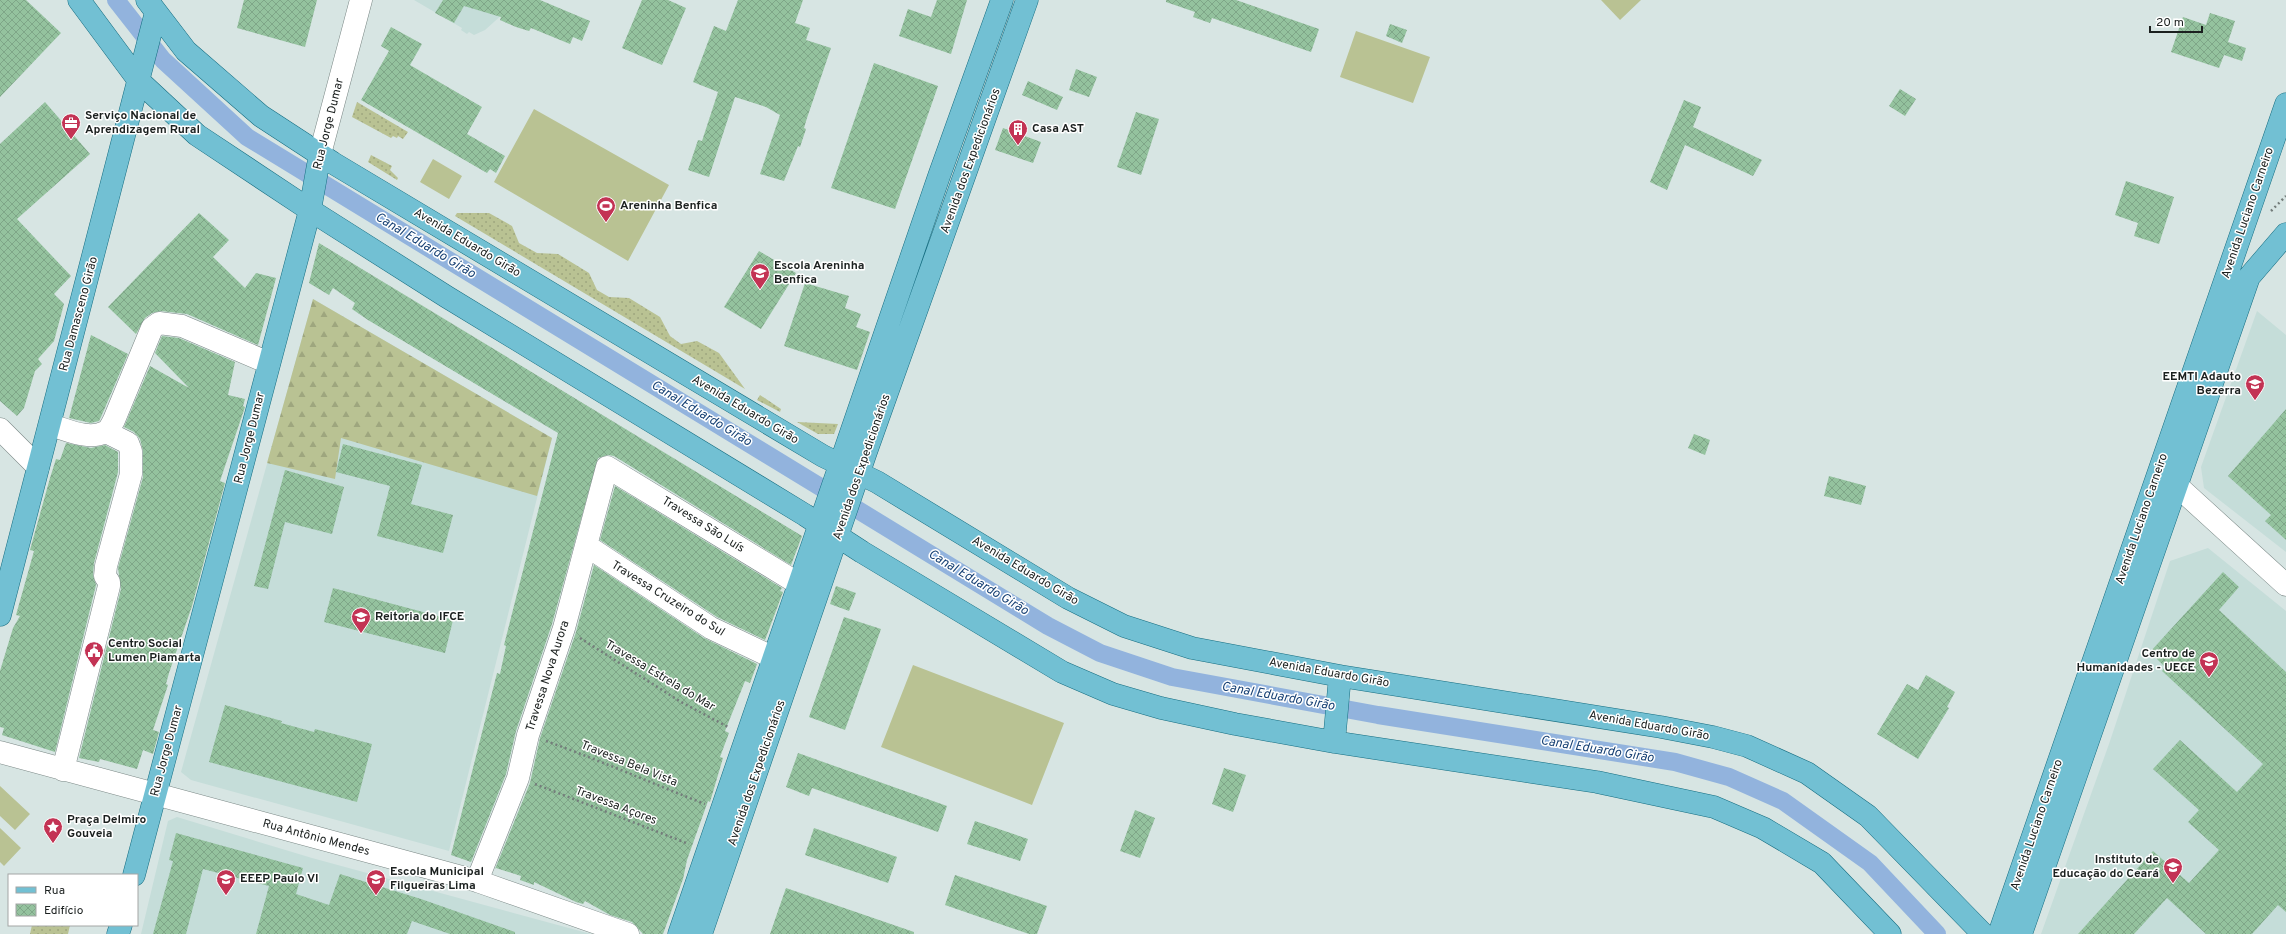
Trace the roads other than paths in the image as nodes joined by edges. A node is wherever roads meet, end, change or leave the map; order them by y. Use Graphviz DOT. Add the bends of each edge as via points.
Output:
graph roads {
  1 [pos="79,0"];
  2 [pos="361,0"];
  3 [pos="1002,0"];
  4 [pos="1027,0"];
  5 [pos="155,4"];
  6 [pos="976,76"];
  7 [pos="139,81"];
  8 [pos="997,86"];
  9 [pos="2286,104"];
  10 [pos="315,182"];
  11 [pos="2286,234"];
  12 [pos="269,364"];
  13 [pos="50,425"];
  14 [pos="0,429"];
  15 [pos="106,432"];
  16 [pos="38,467"];
  17 [pos="607,467"];
  18 [pos="847,477"];
  19 [pos="2166,480"];
  20 [pos="823,515"];
  21 [pos="838,537"];
  22 [pos="587,546"];
  23 [pos="799,584"];
  24 [pos="2286,585"];
  25 [pos="0,615"];
  26 [pos="774,658"];
  27 [pos="1340,681"];
  28 [pos="1335,736"];
  29 [pos="0,752"];
  30 [pos="63,770"];
  31 [pos="155,795"];
  32 [pos="134,874"];
  33 [pos="478,880"];
  34 [pos="628,934"];
  35 [pos="679,934"];
  36 [pos="701,934"];
  37 [pos="1890,934"];
  38 [pos="1983,934"];
  39 [pos="1999,934"];
  40 [pos="2021,934"];
  1 -- 7 [label="main road, Avenida Eduardo Girão"];
  2 -- 10 [label="street, Rua Jorge Dumar"];
  3 -- 6 [label="main road, Avenida dos Expedicionários"];
  4 -- 8 [label="main road, Avenida dos Expedicionários"];
  5 -- 7 [label="main road, Rua Damasceno Girão"];
  5 -- 10 [label="main road, Avenida Eduardo Girão" via="186,51 261,116"];
  6 -- 8 [label="main road"];
  6 -- 18 [label="main road, Avenida dos Expedicionários" via="939,176"];
  7 -- 10 [label="main road, Avenida Eduardo Girão" via="198,135"];
  7 -- 13 [label="main road, Rua Damasceno Girão"];
  8 -- 18 [label="main road, Avenida dos Expedicionários"];
  9 -- 19 [label="main road, Avenida Luciano Carneiro"];
  10 -- 12 [label="main road, Rua Jorge Dumar"];
  10 -- 18 [label="main road, Avenida Eduardo Girão" via="816,452"];
  10 -- 20 [label="main road, Avenida Eduardo Girão"];
  11 -- 19 [label="main road, Avenida Luciano Carneiro" via="2249,277"];
  12 -- 15 [label="street" via="195,331 177,325 158,323 152,328 114,420"];
  12 -- 31 [label="main road, Rua Jorge Dumar"];
  13 -- 15 [label="street" via="75,433"];
  13 -- 16 [label="main road, Rua Damasceno Girão"];
  14 -- 16 [label="street"];
  15 -- 30 [label="street" via="128,443 131,451 131,474 106,566 105,576 109,586"];
  16 -- 25 [label="main road, Rua Damasceno Girão"];
  17 -- 22 [label="street, Travessa Nova Aurora"];
  17 -- 23 [label="street, Travessa São Luís"];
  18 -- 20 [label="main road, Avenida dos Expedicionários"];
  18 -- 21 [label="main road, Avenida dos Expedicionários" via="845,516"];
  18 -- 27 [label="main road, Avenida Eduardo Girão" via="878,482 1068,598 1124,626 1192,648"];
  19 -- 24 [label="street"];
  19 -- 39 [label="main road, Avenida Luciano Carneiro"];
  19 -- 40 [label="main road, Avenida Luciano Carneiro"];
  20 -- 21 [label="main road, Avenida Eduardo Girão"];
  20 -- 23 [label="main road, Avenida dos Expedicionários"];
  21 -- 28 [label="main road, Avenida Eduardo Girão" via="1062,672 1113,694 1161,708"];
  21 -- 36 [label="main road, Avenida dos Expedicionários"];
  22 -- 26 [label="street, Travessa Cruzeiro do Sul" via="710,628"];
  22 -- 33 [label="street, Travessa Nova Aurora" via="564,628 528,735 518,778"];
  23 -- 26 [label="main road, Avenida dos Expedicionários"];
  26 -- 35 [label="main road, Avenida dos Expedicionários"];
  27 -- 28 [label="main road"];
  27 -- 38 [label="main road, Avenida Eduardo Girão" via="1706,735 1775,757 1807,773 1868,816"];
  28 -- 37 [label="main road, Avenida Eduardo Girão" via="1597,782 1714,807 1763,828 1822,863"];
  29 -- 30 [label="street, Rua Antônio Mendes"];
  30 -- 31 [label="street, Rua Antônio Mendes"];
  31 -- 32 [label="main road, Rua Jorge Dumar"];
  31 -- 33 [label="street, Rua Antônio Mendes"];
  33 -- 34 [label="street, Rua Antônio Mendes"];
}
